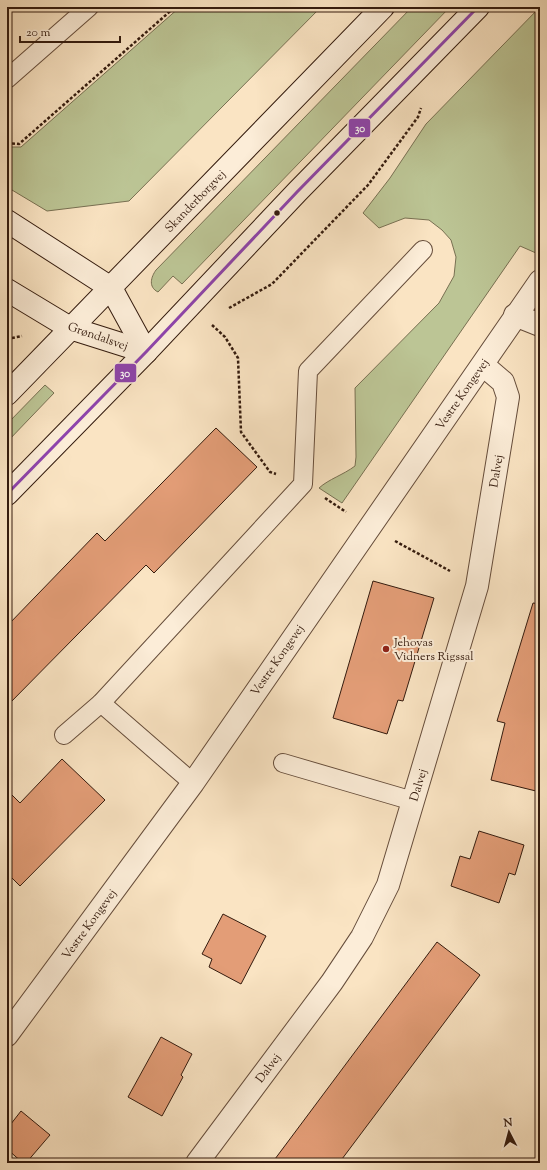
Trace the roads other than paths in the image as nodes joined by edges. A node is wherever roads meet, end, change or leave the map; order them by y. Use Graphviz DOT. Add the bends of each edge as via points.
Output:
graph roads {
  1 [pos="89,7"];
  2 [pos="383,7"];
  3 [pos="478,7"];
  4 [pos="7,80"];
  5 [pos="7,221"];
  6 [pos="423,250"];
  7 [pos="540,281"];
  8 [pos="111,288"];
  9 [pos="7,290"];
  10 [pos="515,315"];
  11 [pos="540,325"];
  12 [pos="70,328"];
  13 [pos="146,352"];
  14 [pos="483,364"];
  15 [pos="7,394"];
  16 [pos="7,494"];
  17 [pos="101,702"];
  18 [pos="64,736"];
  19 [pos="283,763"];
  20 [pos="193,783"];
  21 [pos="413,801"];
  22 [pos="7,1035"];
  23 [pos="197,1163"];
  1 -- 4 [label="lane"];
  2 -- 8 [label="street, Skanderborgvej"];
  3 -- 13 [label="street" via="297,192"];
  5 -- 8 [label="street, Grøndalsvej"];
  6 -- 17 [label="lane" via="308,371 303,484"];
  7 -- 10 [label="street, Vestre Kongevej"];
  8 -- 12 [label="street, Skanderborgvej"];
  8 -- 13 [label="street, Grøndalsvej"];
  9 -- 12 [label="street, Grøndalsvej"];
  10 -- 11 [label="street"];
  10 -- 14 [label="street, Vestre Kongevej"];
  12 -- 13 [label="street, Grøndalsvej"];
  12 -- 15 [label="street, Skanderborgvej"];
  13 -- 16 [label="street"];
  14 -- 20 [label="street, Vestre Kongevej"];
  14 -- 21 [label="street, Dalvej" via="503,382 508,397 477,586"];
  17 -- 18 [label="lane"];
  17 -- 20 [label="lane"];
  19 -- 21 [label="lane"];
  20 -- 22 [label="street, Vestre Kongevej"];
  21 -- 23 [label="street, Dalvej" via="388,886 362,937 332,982"];
}
